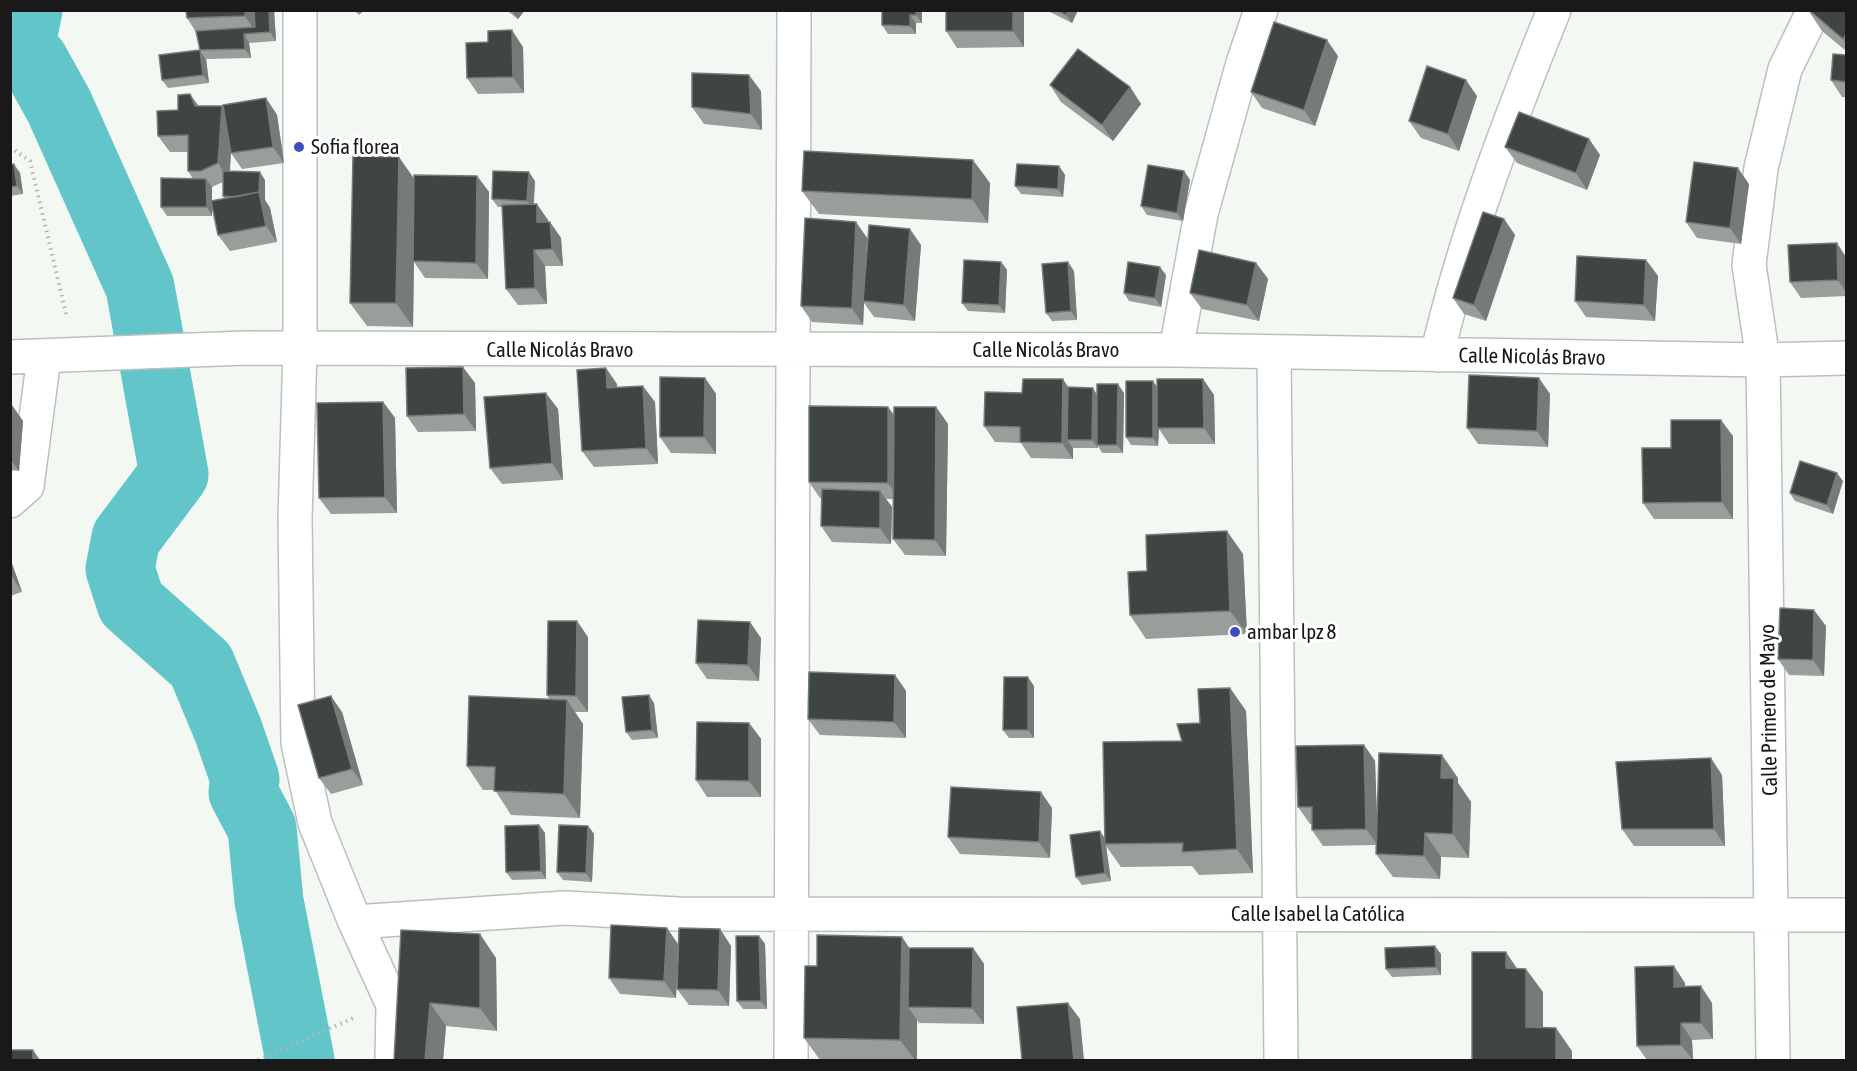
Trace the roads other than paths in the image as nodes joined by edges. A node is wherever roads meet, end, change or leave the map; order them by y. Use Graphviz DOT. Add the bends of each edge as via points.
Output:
graph roads {
  1 [pos="300,10"];
  2 [pos="794,10"];
  3 [pos="1261,10"];
  4 [pos="1554,10"];
  5 [pos="1814,10"];
  6 [pos="300,350"];
  7 [pos="791,350"];
  8 [pos="1176,350"];
  9 [pos="1274,354"];
  10 [pos="1437,355"];
  11 [pos="10,357"];
  12 [pos="44,357"];
  13 [pos="1846,358"];
  14 [pos="1762,360"];
  15 [pos="10,501"];
  16 [pos="1279,913"];
  17 [pos="790,914"];
  18 [pos="1772,915"];
  19 [pos="1846,915"];
  20 [pos="356,922"];
  21 [pos="392,1060"];
  22 [pos="791,1060"];
  23 [pos="1281,1060"];
  24 [pos="1773,1060"];
  1 -- 6 [label="street"];
  2 -- 7 [label="street"];
  3 -- 8 [label="street" via="1201,214"];
  4 -- 10 [label="street" via="1489,176 1455,277"];
  5 -- 14 [label="street, Calle Primero de Mayo" via="1785,69 1761,168 1749,266"];
  6 -- 7 [label="street, Calle Nicolás Bravo"];
  6 -- 12 [label="street, Calle Nicolás Bravo" via="245,348"];
  6 -- 20 [label="street" via="295,518 298,743 315,823"];
  7 -- 8 [label="street, Calle Nicolás Bravo"];
  7 -- 17 [label="street"];
  8 -- 9 [label="street, Calle Nicolás Bravo"];
  9 -- 10 [label="street, Calle Nicolás Bravo"];
  9 -- 16 [label="street"];
  10 -- 14 [label="street, Calle Nicolás Bravo"];
  11 -- 12 [label="street, Calle Nicolás Bravo"];
  12 -- 15 [label="street" via="27,486"];
  13 -- 14 [label="street, Calle Nicolás Bravo"];
  14 -- 18 [label="street, Calle Primero de Mayo"];
  16 -- 17 [label="street, Calle Isabel la Católica"];
  16 -- 18 [label="street, Calle Isabel la Católica"];
  16 -- 23 [label="street"];
  17 -- 20 [label="street, Calle Isabel la Católica" via="565,908"];
  17 -- 22 [label="street"];
  18 -- 19 [label="street, Calle Isabel la Católica"];
  18 -- 24 [label="street, Calle Primero de Mayo"];
  20 -- 21 [label="street" via="393,1005"];
}
